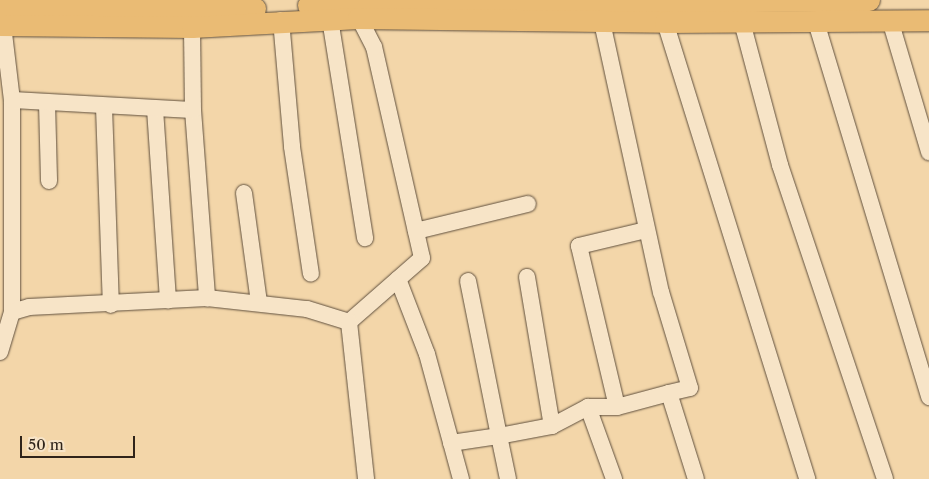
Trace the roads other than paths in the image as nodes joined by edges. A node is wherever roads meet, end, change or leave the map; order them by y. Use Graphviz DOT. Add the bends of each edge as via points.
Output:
graph roads {
  1 [pos="869,0"];
  2 [pos="354,7"];
  3 [pos="142,12"];
  4 [pos="218,12"];
  5 [pos="330,19"];
  6 [pos="1,20"];
  7 [pos="281,20"];
  8 [pos="890,20"];
  9 [pos="929,20"];
  10 [pos="602,22"];
  11 [pos="664,22"];
  12 [pos="742,22"];
  13 [pos="816,22"];
  14 [pos="192,27"];
  15 [pos="12,100"];
  16 [pos="47,103"];
  17 [pos="104,107"];
  18 [pos="155,109"];
  19 [pos="194,110"];
  20 [pos="929,152"];
  21 [pos="49,181"];
  22 [pos="244,193"];
  23 [pos="528,204"];
  24 [pos="646,230"];
  25 [pos="416,231"];
  26 [pos="365,238"];
  27 [pos="311,274"];
  28 [pos="527,277"];
  29 [pos="398,279"];
  30 [pos="468,281"];
  31 [pos="207,298"];
  32 [pos="168,301"];
  33 [pos="260,303"];
  34 [pos="110,305"];
  35 [pos="12,312"];
  36 [pos="349,322"];
  37 [pos="0,352"];
  38 [pos="669,393"];
  39 [pos="929,397"];
  40 [pos="588,407"];
  41 [pos="617,407"];
  42 [pos="552,426"];
  43 [pos="499,436"];
  44 [pos="451,443"];
  45 [pos="366,479"];
  46 [pos="461,479"];
  47 [pos="508,479"];
  48 [pos="614,479"];
  49 [pos="696,479"];
  50 [pos="807,479"];
  51 [pos="885,479"];
  1 -- 2 [label="main road"];
  2 -- 4 [label="main road"];
  2 -- 5 [label="main road"];
  2 -- 10 [label="main road"];
  2 -- 25 [label="street" via="374,47"];
  3 -- 4 [label="main road"];
  3 -- 6 [label="main road"];
  3 -- 14 [label="main road"];
  4 -- 7 [label="main road"];
  4 -- 14 [label="main road"];
  5 -- 7 [label="main road"];
  5 -- 26 [label="street"];
  6 -- 15 [label="street"];
  7 -- 27 [label="street" via="292,147"];
  8 -- 9 [label="main road"];
  8 -- 13 [label="main road"];
  8 -- 20 [label="street"];
  10 -- 11 [label="main road"];
  10 -- 24 [label="street"];
  11 -- 12 [label="main road"];
  11 -- 50 [label="street"];
  12 -- 13 [label="main road"];
  12 -- 51 [label="street" via="780,165"];
  13 -- 39 [label="street"];
  14 -- 19 [label="street"];
  15 -- 16 [label="street"];
  15 -- 35 [label="street"];
  16 -- 17 [label="street"];
  16 -- 21 [label="street"];
  17 -- 18 [label="street"];
  17 -- 34 [label="street"];
  18 -- 19 [label="street"];
  18 -- 32 [label="street"];
  19 -- 31 [label="street"];
  22 -- 33 [label="street"];
  23 -- 25 [label="street"];
  24 -- 38 [label="street" via="690,388"];
  24 -- 41 [label="street" via="579,246"];
  25 -- 29 [label="street" via="422,258"];
  28 -- 42 [label="street"];
  29 -- 36 [label="street"];
  29 -- 44 [label="street" via="427,354"];
  30 -- 43 [label="street"];
  31 -- 32 [label="street"];
  31 -- 33 [label="street"];
  32 -- 34 [label="street"];
  33 -- 36 [label="street" via="307,309"];
  34 -- 35 [label="street" via="29,307"];
  35 -- 37 [label="street"];
  36 -- 45 [label="street"];
  38 -- 41 [label="street"];
  38 -- 49 [label="street"];
  40 -- 41 [label="street"];
  40 -- 42 [label="street"];
  40 -- 48 [label="street"];
  42 -- 43 [label="street"];
  43 -- 44 [label="street"];
  43 -- 47 [label="street"];
  44 -- 46 [label="street"];
}
